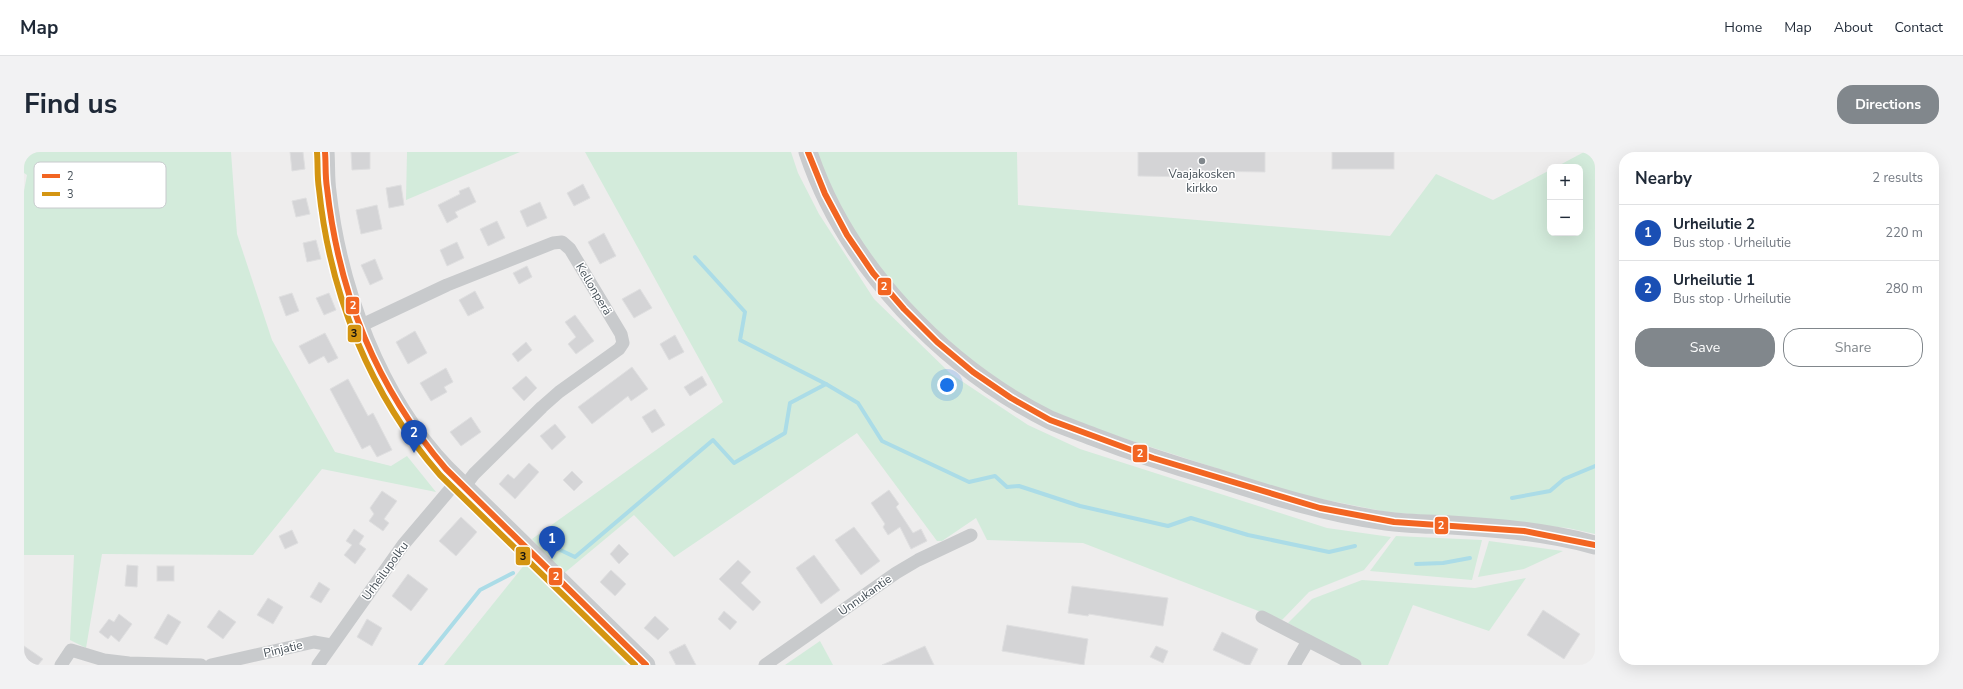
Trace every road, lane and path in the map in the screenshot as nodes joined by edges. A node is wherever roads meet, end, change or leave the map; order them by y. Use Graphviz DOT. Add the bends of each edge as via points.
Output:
graph roads {
  1 [pos="325,152"];
  2 [pos="808,152"];
  3 [pos="360,326"];
  4 [pos="461,484"];
  5 [pos="971,535"];
  6 [pos="1595,545"];
  7 [pos="1262,617"];
  8 [pos="1308,641"];
  9 [pos="331,644"];
  10 [pos="61,665"];
  11 [pos="201,665"];
  12 [pos="211,665"];
  13 [pos="318,665"];
  14 [pos="646,665"];
  15 [pos="765,665"];
  16 [pos="1294,665"];
  17 [pos="1355,665"];
  1 -- 3 [label="main road" via="326,191 334,238"];
  2 -- 6 [label="main road" via="831,206 859,252 920,326 959,363 999,392 1052,420 1176,466 1293,501 1386,521 1501,529 1568,537"];
  3 -- 4 [label="main road" via="383,378 404,416 426,448"];
  3 -- 4 [label="street, Kellonperä" via="447,285 553,243 562,242 570,249 621,334 623,343 620,349 559,392"];
  4 -- 9 [label="street, Urheilupolku" via="403,545"];
  4 -- 14 [label="main road"];
  5 -- 15 [label="street, Unnukantie" via="896,573"];
  7 -- 8 [label="street"];
  8 -- 16 [label="street"];
  8 -- 17 [label="street"];
  9 -- 12 [label="street, Pinjatie" via="314,642"];
  9 -- 13 [label="street, Urheilupolku"];
  10 -- 11 [label="street" via="71,650 104,660 129,663"];
}
